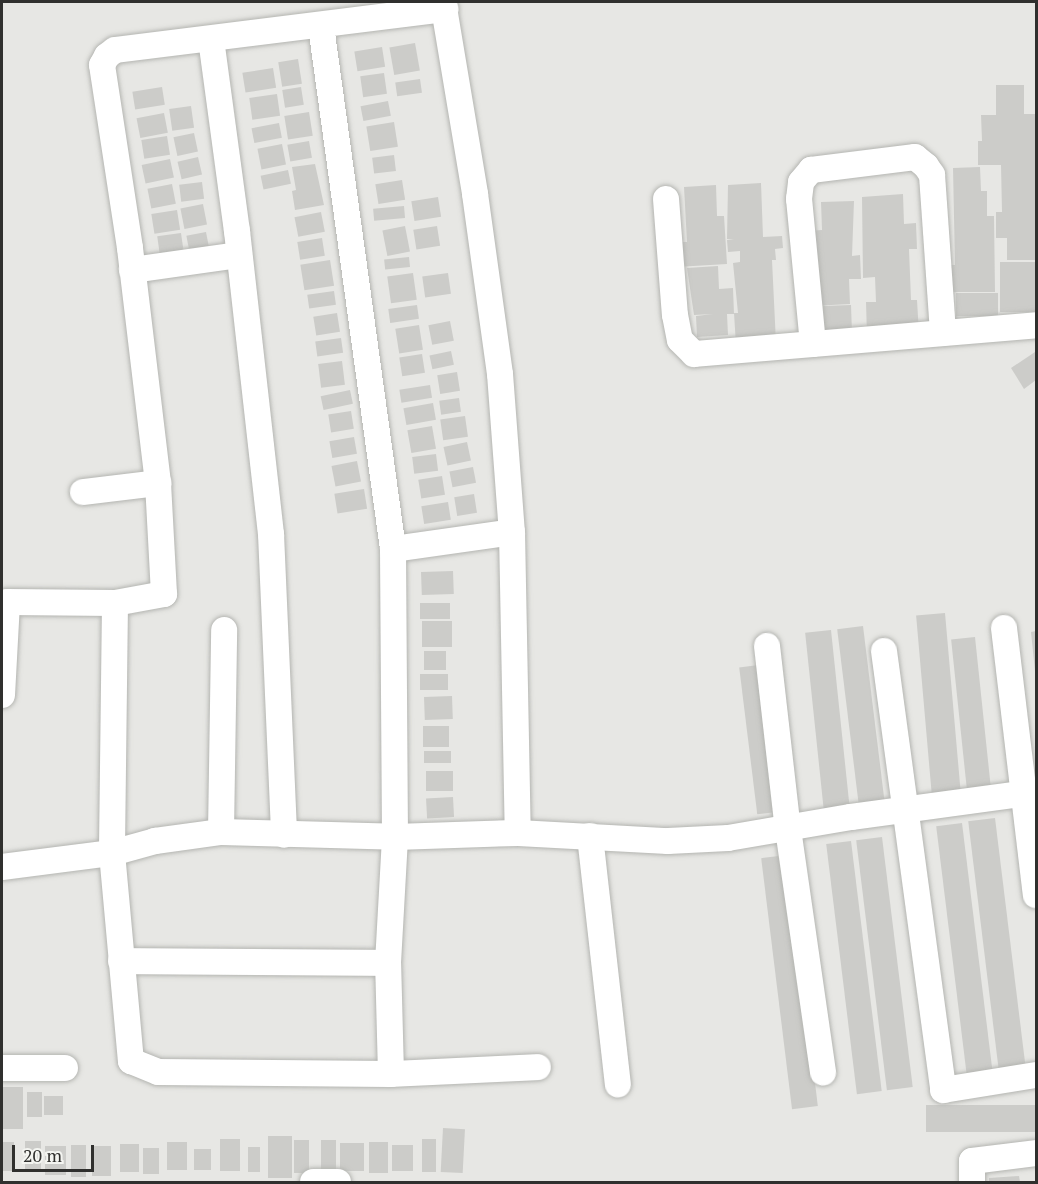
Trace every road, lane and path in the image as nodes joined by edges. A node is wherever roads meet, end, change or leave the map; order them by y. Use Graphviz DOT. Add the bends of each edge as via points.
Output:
graph roads {
  1 [pos="444,5"];
  2 [pos="321,26"];
  3 [pos="211,39"];
  4 [pos="666,199"];
  5 [pos="239,255"];
  6 [pos="132,270"];
  7 [pos="1036,325"];
  8 [pos="943,333"];
  9 [pos="813,344"];
  10 [pos="158,483"];
  11 [pos="83,492"];
  12 [pos="512,532"];
  13 [pos="393,549"];
  14 [pos="115,603"];
  15 [pos="1004,628"];
  16 [pos="224,630"];
  17 [pos="766,646"];
  18 [pos="884,651"];
  19 [pos="2,695"];
  20 [pos="1030,793"];
  21 [pos="903,811"];
  22 [pos="788,829"];
  23 [pos="221,832"];
  24 [pos="518,833"];
  25 [pos="284,835"];
  26 [pos="590,836"];
  27 [pos="395,837"];
  28 [pos="112,853"];
  29 [pos="2,867"];
  30 [pos="1036,895"];
  31 [pos="121,961"];
  32 [pos="388,963"];
  33 [pos="538,1067"];
  34 [pos="2,1068"];
  35 [pos="65,1068"];
  36 [pos="823,1072"];
  37 [pos="391,1074"];
  38 [pos="1036,1075"];
  39 [pos="618,1084"];
  40 [pos="1036,1153"];
  41 [pos="313,1182"];
  42 [pos="322,1182"];
  43 [pos="338,1182"];
  44 [pos="972,1182"];
  1 -- 2 [label="street"];
  1 -- 12 [label="street" via="500,374"];
  2 -- 3 [label="street"];
  2 -- 13 [label="street"];
  3 -- 5 [label="street"];
  3 -- 6 [label="street" via="115,50 102,65"];
  4 -- 9 [label="street" via="675,315 680,340 694,354"];
  5 -- 6 [label="street"];
  5 -- 25 [label="street" via="271,534"];
  6 -- 10 [label="street"];
  7 -- 8 [label="street"];
  8 -- 9 [label="street"];
  8 -- 9 [label="street" via="932,175 915,157 811,170 801,182 799,200"];
  10 -- 11 [label="street"];
  10 -- 14 [label="street" via="165,594"];
  12 -- 13 [label="street"];
  12 -- 24 [label="street"];
  13 -- 27 [label="street"];
  14 -- 19 [label="street" via="7,602"];
  14 -- 28 [label="street"];
  15 -- 20 [label="street"];
  16 -- 23 [label="street"];
  17 -- 22 [label="street"];
  18 -- 21 [label="street"];
  20 -- 21 [label="street"];
  20 -- 30 [label="street"];
  21 -- 22 [label="street"];
  21 -- 38 [label="street" via="943,1090"];
  22 -- 26 [label="street" via="668,841"];
  22 -- 36 [label="street"];
  23 -- 25 [label="street"];
  23 -- 28 [label="street" via="155,841"];
  24 -- 26 [label="street"];
  24 -- 27 [label="street"];
  25 -- 27 [label="street"];
  26 -- 39 [label="street"];
  27 -- 32 [label="street"];
  28 -- 29 [label="street"];
  28 -- 31 [label="street"];
  31 -- 32 [label="street"];
  31 -- 37 [label="street" via="131,1061 140,1065 158,1072"];
  32 -- 37 [label="street"];
  33 -- 37 [label="street"];
  34 -- 35 [label="street"];
  40 -- 44 [label="street" via="972,1161"];
  41 -- 42 [label="street"];
  42 -- 43 [label="street"];
}
